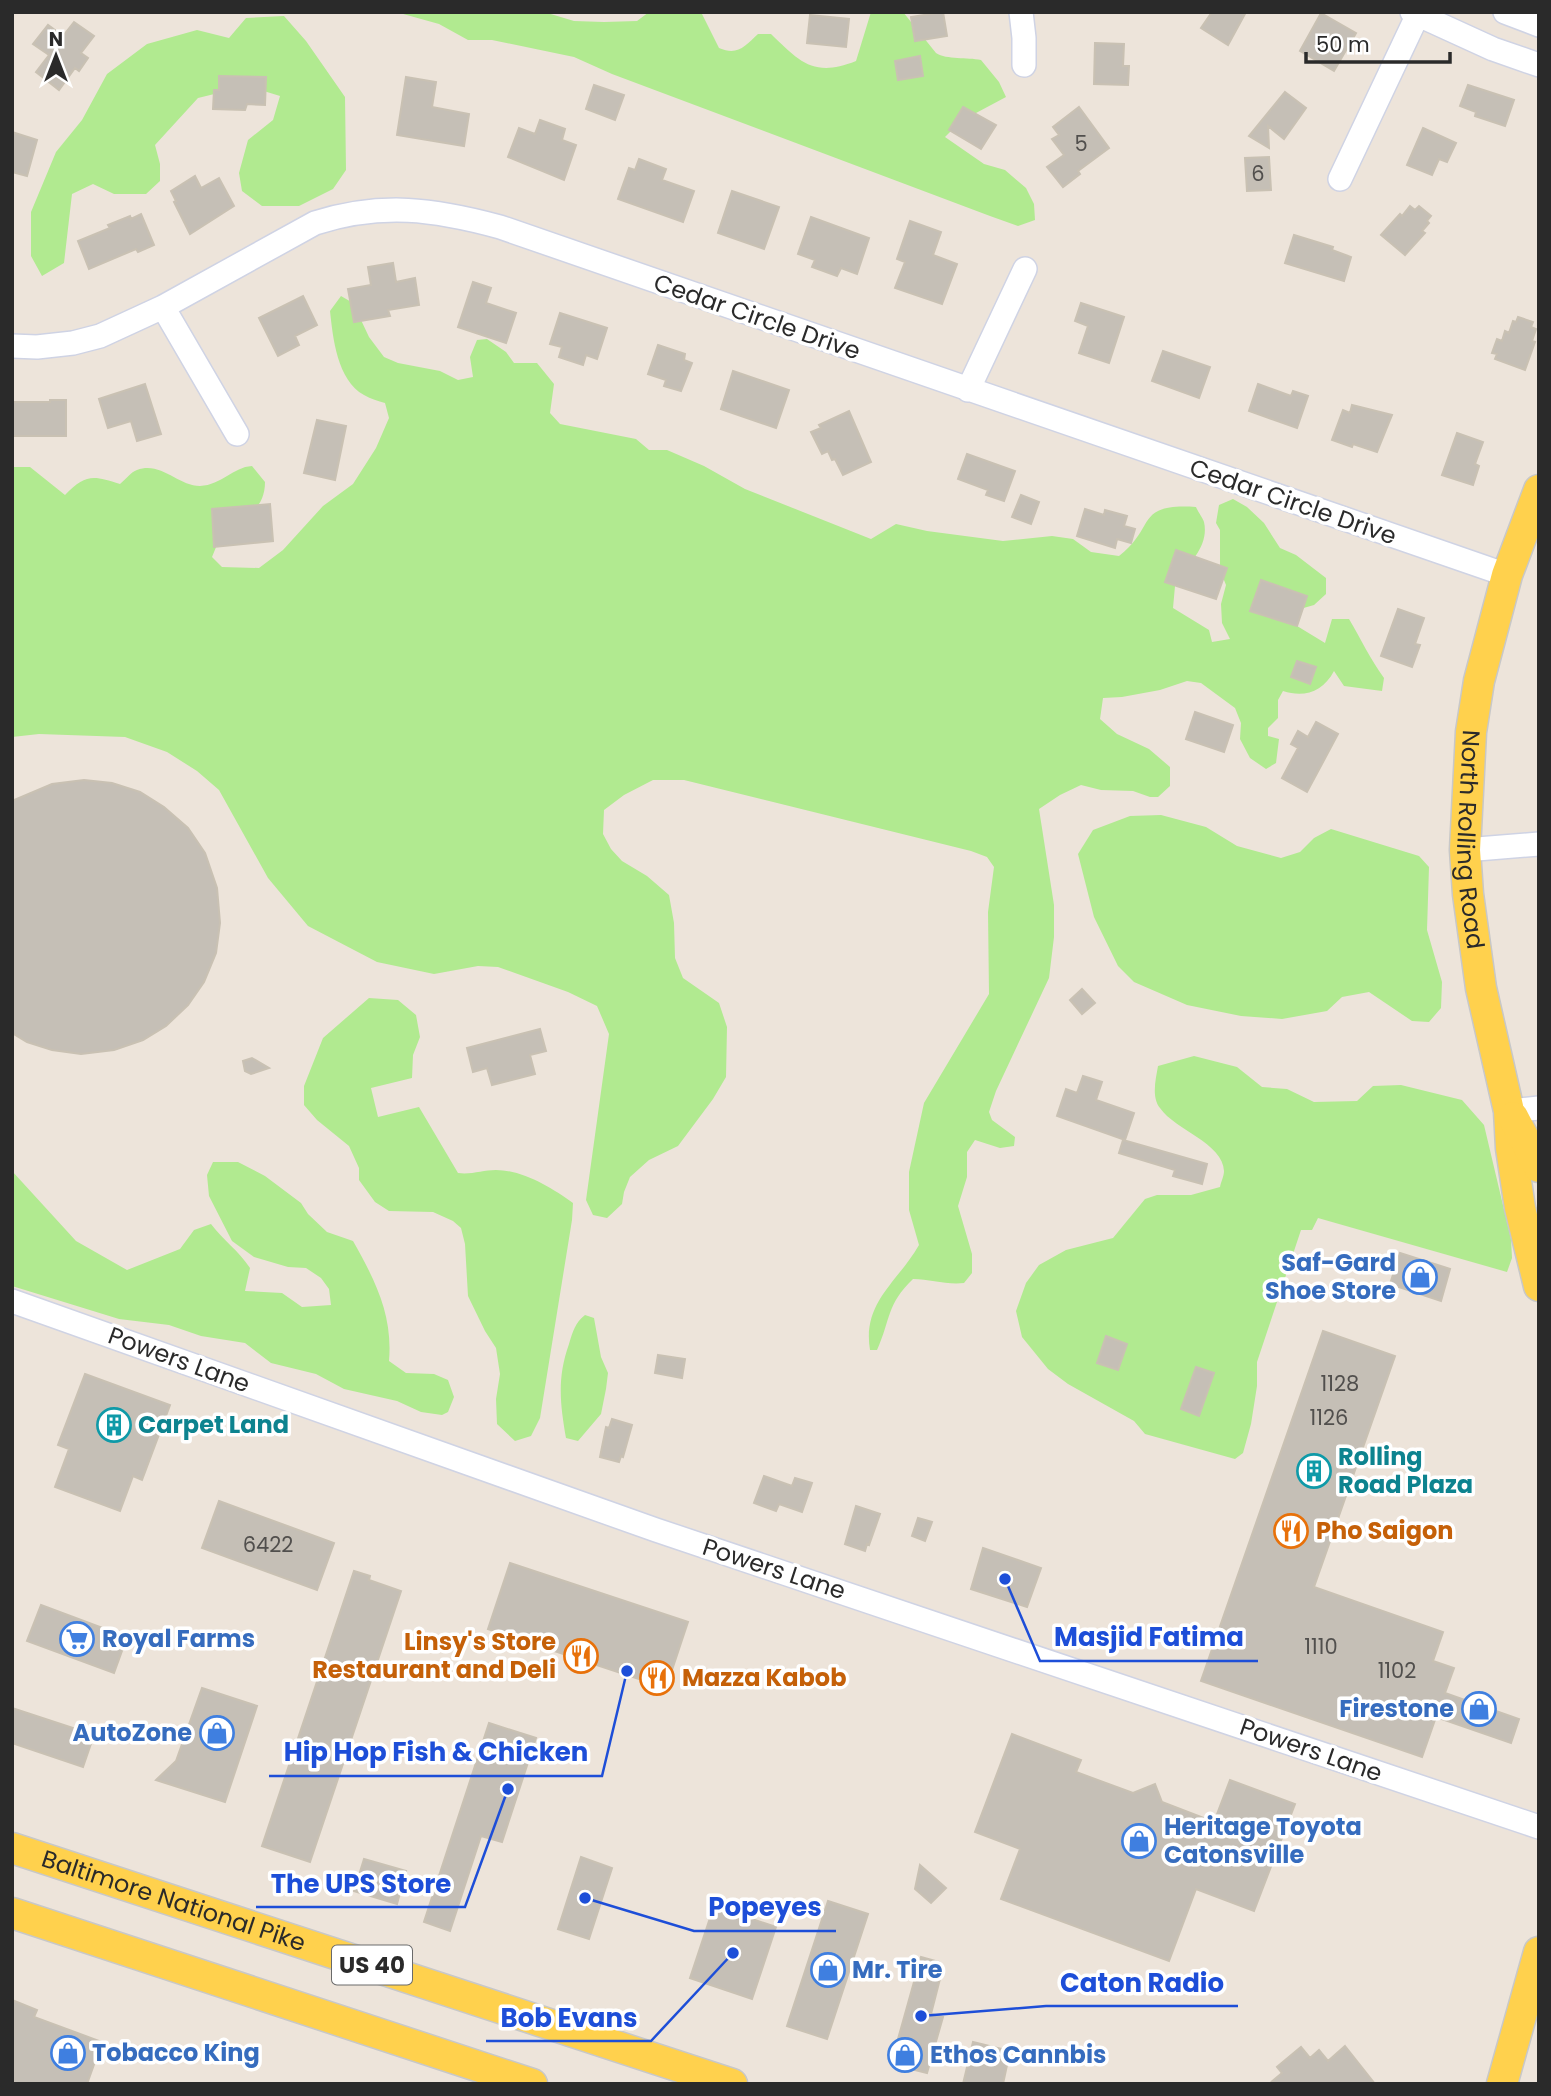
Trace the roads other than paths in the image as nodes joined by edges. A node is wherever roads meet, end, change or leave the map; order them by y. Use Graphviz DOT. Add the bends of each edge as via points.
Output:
graph roads {
  1 [pos="1021,12"];
  2 [pos="1506,12"];
  3 [pos="1416,13"];
  4 [pos="1539,25"];
  5 [pos="1024,65"];
  6 [pos="1539,65"];
  7 [pos="1340,179"];
  8 [pos="1025,269"];
  9 [pos="163,307"];
  10 [pos="12,346"];
  11 [pos="968,390"];
  12 [pos="237,435"];
  13 [pos="1539,490"];
  14 [pos="1507,575"];
  15 [pos="1539,844"];
  16 [pos="1465,850"];
  17 [pos="1539,1108"];
  18 [pos="1509,1111"];
  19 [pos="1539,1167"];
  20 [pos="1539,1286"];
  21 [pos="12,1301"];
  22 [pos="1539,1827"];
  23 [pos="12,1847"];
  24 [pos="12,1913"];
  25 [pos="1539,1952"];
  26 [pos="1502,2081"];
  27 [pos="532,2084"];
  28 [pos="732,2084"];
  1 -- 5 [label="street"];
  2 -- 4 [label="street"];
  3 -- 6 [label="street"];
  3 -- 7 [label="street"];
  8 -- 11 [label="street"];
  9 -- 10 [label="street, Cedar Circle Drive" via="100,336 73,343"];
  9 -- 11 [label="street, Cedar Circle Drive" via="315,223 378,209 422,211 500,227"];
  9 -- 12 [label="street"];
  11 -- 14 [label="street, Cedar Circle Drive"];
  13 -- 14 [label="main road, North Rolling Road"];
  14 -- 16 [label="main road, North Rolling Road" via="1471,732"];
  15 -- 16 [label="street"];
  16 -- 18 [label="main road, North Rolling Road" via="1481,988"];
  17 -- 18 [label="street"];
  18 -- 19 [label="main road, North Rolling Road"];
  18 -- 20 [label="main road, North Rolling Road" via="1520,1208"];
  21 -- 22 [label="street, Powers Lane" via="656,1530"];
  23 -- 28 [label="main road, Baltimore National Pike / US 40"];
  24 -- 27 [label="main road, US 40"];
  25 -- 26 [label="main road"];
}
